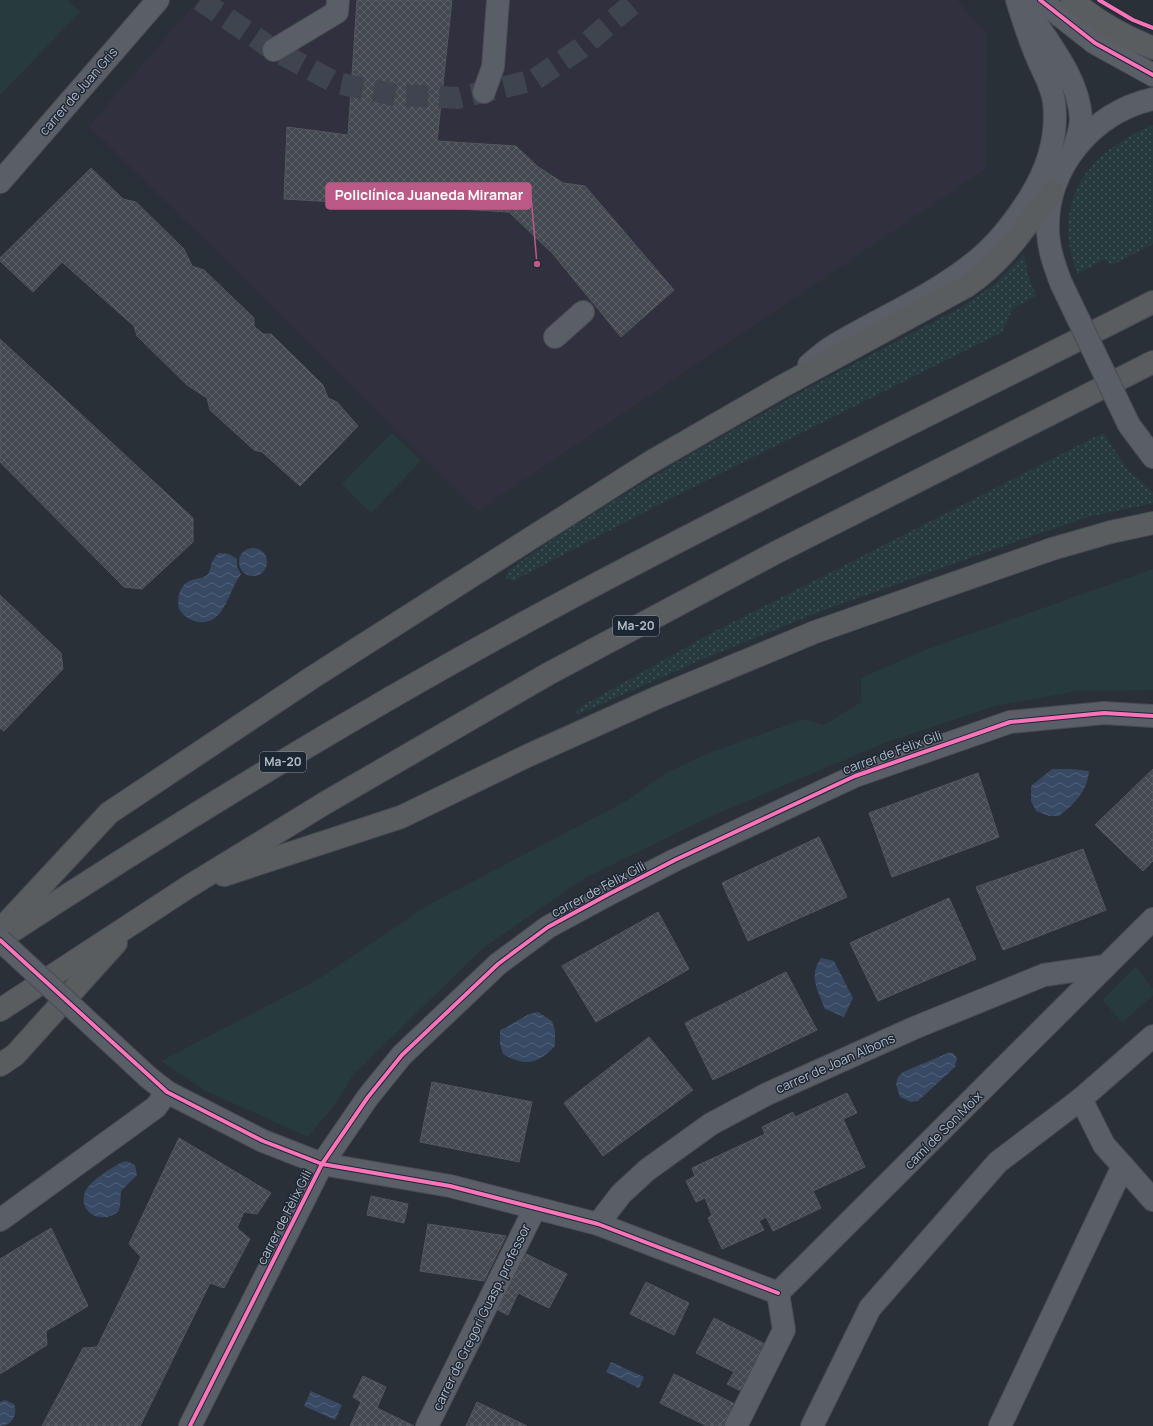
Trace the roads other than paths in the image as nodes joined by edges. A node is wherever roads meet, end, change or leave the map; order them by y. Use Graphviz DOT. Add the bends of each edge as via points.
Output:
graph roads {
  1 [pos="158,0"];
  2 [pos="338,0"];
  3 [pos="498,0"];
  4 [pos="1017,0"];
  5 [pos="1021,0"];
  6 [pos="1040,0"];
  7 [pos="1072,0"];
  8 [pos="1153,48"];
  9 [pos="274,50"];
  10 [pos="1153,75"];
  11 [pos="484,92"];
  12 [pos="1153,99"];
  13 [pos="1072,151"];
  14 [pos="0,182"];
  15 [pos="1052,192"];
  16 [pos="1153,302"];
  17 [pos="582,312"];
  18 [pos="555,337"];
  19 [pos="1153,362"];
  20 [pos="781,387"];
  21 [pos="1153,457"];
  22 [pos="1153,523"];
  23 [pos="1153,716"];
  24 [pos="188,887"];
  25 [pos="1153,919"];
  26 [pos="136,920"];
  27 [pos="0,930"];
  28 [pos="0,940"];
  29 [pos="1106,966"];
  30 [pos="0,1010"];
  31 [pos="1153,1036"];
  32 [pos="0,1065"];
  33 [pos="167,1092"];
  34 [pos="1081,1099"];
  35 [pos="322,1164"];
  36 [pos="1123,1166"];
  37 [pos="1153,1200"];
  38 [pos="535,1208"];
  39 [pos="0,1220"];
  40 [pos="598,1224"];
  41 [pos="778,1293"];
  42 [pos="190,1426"];
  43 [pos="427,1426"];
  44 [pos="736,1426"];
  45 [pos="812,1426"];
  46 [pos="1000,1426"];
  1 -- 14 [label="street, carrer de Juan Gris"];
  2 -- 9 [label="street" via="337,12"];
  3 -- 11 [label="street" via="493,67"];
  4 -- 20 [label="street" via="1054,101 1052,147 1034,191 998,240 976,261 941,286 834,345"];
  5 -- 13 [label="street" via="1063,64 1071,83 1081,119 1080,131"];
  6 -- 10 [label="street" via="1095,43"];
  7 -- 8 [label="highway" via="1107,25"];
  12 -- 13 [label="street" via="1133,104 1110,116"];
  13 -- 15 [label="street"];
  15 -- 20 [label="highway" via="1004,255 983,275 950,297"];
  15 -- 21 [label="street, bridge" via="1048,234 1051,255 1061,283 1130,425"];
  16 -- 28 [label="highway, Ma-20" via="721,519 515,628 291,758 112,867"];
  17 -- 18 [label="street"];
  19 -- 24 [label="highway, Ma-20" via="782,549 548,674 324,803"];
  20 -- 27 [label="highway" via="649,463 537,533 313,677 109,814"];
  22 -- 24 [label="highway" via="1052,549 815,632 527,756 401,817"];
  23 -- 35 [label="street, carrer de Fèlix Gili" via="1104,713 1010,722 855,776 675,860 609,894 548,927 498,964 402,1055 368,1097"];
  24 -- 26 [label="highway, Ma-20"];
  25 -- 29 [label="street"];
  26 -- 30 [label="highway, Ma-20"];
  26 -- 32 [label="highway" via="15,1055"];
  28 -- 33 [label="street, bridge"];
  29 -- 40 [label="street, carrer de Joan Albons" via="1044,975 914,1028 767,1094 711,1124 647,1170 621,1194"];
  29 -- 41 [label="street, camí de Son Moix"];
  31 -- 34 [label="street"];
  33 -- 35 [label="street" via="263,1141"];
  33 -- 39 [label="street" via="156,1107"];
  34 -- 36 [label="street" via="1104,1145"];
  34 -- 45 [label="street" via="998,1162 870,1308"];
  35 -- 38 [label="street" via="450,1186"];
  35 -- 42 [label="street, carrer de Fèlix Gili"];
  36 -- 37 [label="street"];
  36 -- 46 [label="street"];
  38 -- 40 [label="street"];
  38 -- 43 [label="street, carrer de Gregori Guasp, professor"];
  40 -- 41 [label="street"];
  41 -- 44 [label="street" via="784,1330"];
}
